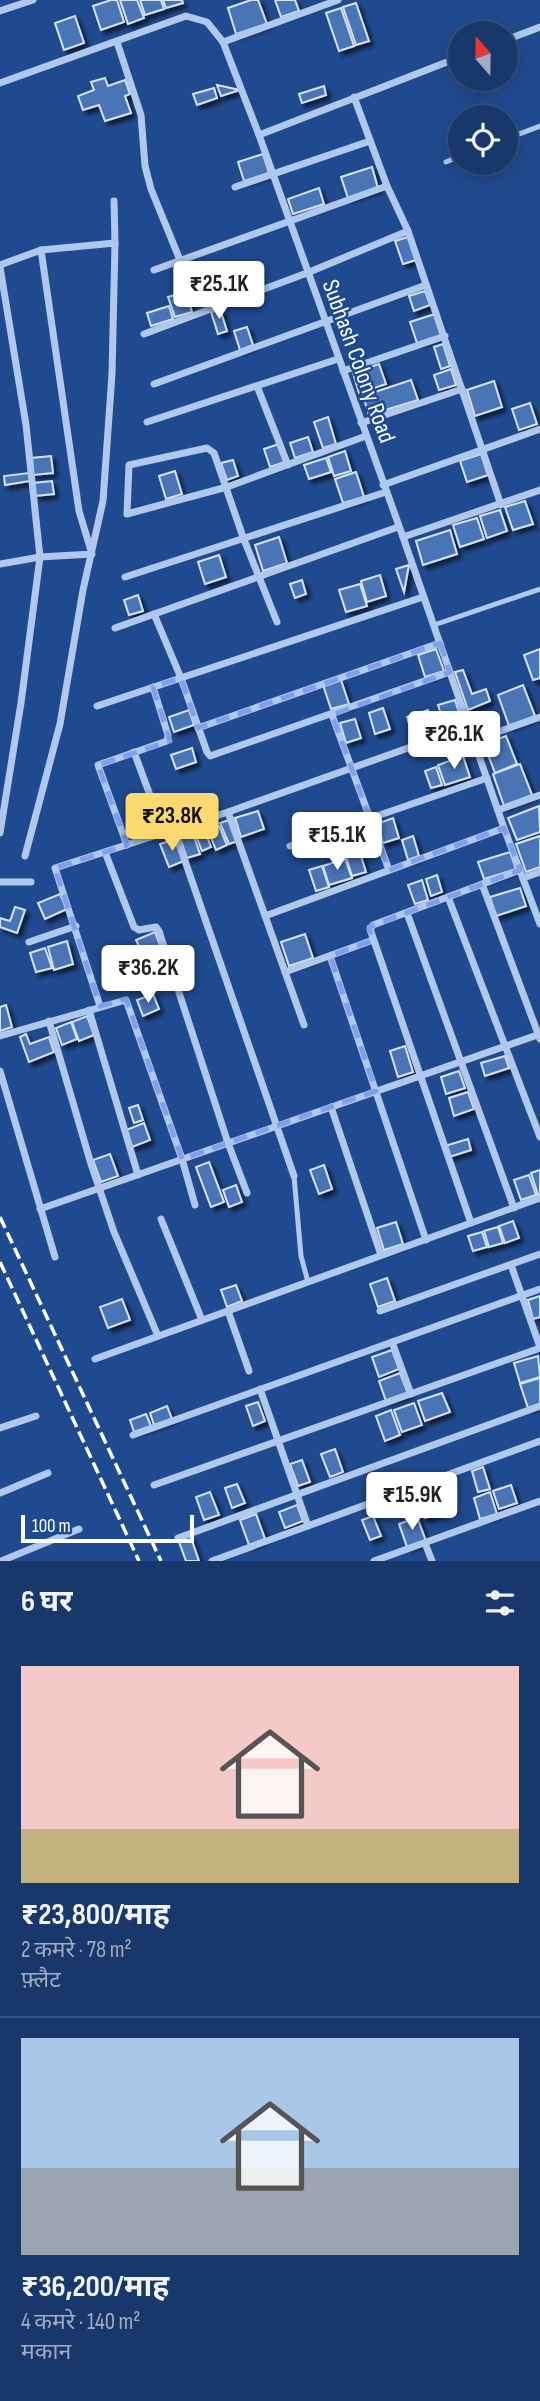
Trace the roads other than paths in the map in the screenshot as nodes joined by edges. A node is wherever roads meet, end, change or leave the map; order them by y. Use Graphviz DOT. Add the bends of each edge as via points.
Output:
graph roads {
  1 [pos="33,0"];
  2 [pos="338,0"];
  3 [pos="0,11"];
  4 [pos="540,27"];
  5 [pos="518,35"];
  6 [pos="117,42"];
  7 [pos="223,42"];
  8 [pos="448,62"];
  9 [pos="0,83"];
  10 [pos="354,97"];
  11 [pos="540,126"];
  12 [pos="518,134"];
  13 [pos="259,135"];
  14 [pos="370,141"];
  15 [pos="271,175"];
  16 [pos="387,186"];
  17 [pos="235,187"];
  18 [pos="114,201"];
  19 [pos="288,221"];
  20 [pos="408,231"];
  21 [pos="115,243"];
  22 [pos="41,250"];
  23 [pos="180,260"];
  24 [pos="0,266"];
  25 [pos="154,270"];
  26 [pos="307,273"];
  27 [pos="426,285"];
  28 [pos="325,323"];
  29 [pos="145,334"];
  30 [pos="445,336"];
  31 [pos="338,359"];
  32 [pos="343,371"];
  33 [pos="154,384"];
  34 [pos="257,386"];
  35 [pos="462,388"];
  36 [pos="147,422"];
  37 [pos="361,423"];
  38 [pos="540,429"];
  39 [pos="366,436"];
  40 [pos="482,450"];
  41 [pos="288,465"];
  42 [pos="227,487"];
  43 [pos="384,488"];
  44 [pos="540,489"];
  45 [pos="500,505"];
  46 [pos="398,527"];
  47 [pos="243,537"];
  48 [pos="404,537"];
  49 [pos="92,554"];
  50 [pos="40,558"];
  51 [pos="0,564"];
  52 [pos="260,576"];
  53 [pos="125,577"];
  54 [pos="540,589"];
  55 [pos="423,597"];
  56 [pos="154,614"];
  57 [pos="277,622"];
  58 [pos="434,625"];
  59 [pos="115,628"];
  60 [pos="440,643"];
  61 [pos="450,673"];
  62 [pos="181,678"];
  63 [pos="153,687"];
  64 [pos="97,706"];
  65 [pos="332,715"];
  66 [pos="540,717"];
  67 [pos="470,726"];
  68 [pos="198,728"];
  69 [pos="475,740"];
  70 [pos="134,752"];
  71 [pos="352,768"];
  72 [pos="487,778"];
  73 [pos="540,795"];
  74 [pos="498,810"];
  75 [pos="228,812"];
  76 [pos="370,818"];
  77 [pos="504,828"];
  78 [pos="0,829"];
  79 [pos="174,829"];
  80 [pos="164,833"];
  81 [pos="127,845"];
  82 [pos="290,846"];
  83 [pos="105,852"];
  84 [pos="25,856"];
  85 [pos="389,870"];
  86 [pos="540,872"];
  87 [pos="522,874"];
  88 [pos="31,882"];
  89 [pos="0,883"];
  90 [pos="482,884"];
  91 [pos="448,897"];
  92 [pos="407,913"];
  93 [pos="265,916"];
  94 [pos="540,924"];
  95 [pos="76,926"];
  96 [pos="373,940"];
  97 [pos="29,942"];
  98 [pos="330,956"];
  99 [pos="285,972"];
  100 [pos="100,1006"];
  101 [pos="89,1010"];
  102 [pos="50,1021"];
  103 [pos="304,1025"];
  104 [pos="0,1036"];
  105 [pos="539,1036"];
  106 [pos="505,1046"];
  107 [pos="460,1062"];
  108 [pos="0,1071"];
  109 [pos="420,1076"];
  110 [pos="376,1091"];
  111 [pos="331,1107"];
  112 [pos="278,1126"];
  113 [pos="540,1137"];
  114 [pos="228,1143"];
  115 [pos="182,1159"];
  116 [pos="138,1175"];
  117 [pos="293,1176"];
  118 [pos="99,1188"];
  119 [pos="247,1193"];
  120 [pos="540,1198"];
  121 [pos="195,1205"];
  122 [pos="514,1208"];
  123 [pos="40,1209"];
  124 [pos="161,1219"];
  125 [pos="471,1223"];
  126 [pos="426,1240"];
  127 [pos="540,1254"];
  128 [pos="382,1255"];
  129 [pos="55,1257"];
  130 [pos="511,1265"];
  131 [pos="308,1282"];
  132 [pos="540,1289"];
  133 [pos="522,1295"];
  134 [pos="228,1311"];
  135 [pos="380,1311"];
  136 [pos="201,1320"];
  137 [pos="158,1336"];
  138 [pos="392,1342"];
  139 [pos="540,1347"];
  140 [pos="95,1359"];
  141 [pos="249,1371"];
  142 [pos="260,1389"];
  143 [pos="411,1394"];
  144 [pos="540,1406"];
  145 [pos="36,1416"];
  146 [pos="0,1428"];
  147 [pos="133,1435"];
  148 [pos="279,1441"];
  149 [pos="540,1441"];
  150 [pos="48,1473"];
  151 [pos="154,1485"];
  152 [pos="0,1493"];
  153 [pos="297,1494"];
  154 [pos="540,1501"];
  155 [pos="309,1526"];
  156 [pos="79,1529"];
  157 [pos="178,1538"];
  158 [pos="425,1543"];
  159 [pos="1,1561"];
  160 [pos="212,1561"];
  161 [pos="375,1561"];
  162 [pos="432,1561"];
  1 -- 3 [label="street"];
  2 -- 7 [label="street"];
  4 -- 5 [label="street"];
  6 -- 7 [label="street, Subhash Colony Road" via="186,16 207,22"];
  6 -- 9 [label="street, Subhash Colony Road"];
  6 -- 23 [label="street" via="141,115 150,189"];
  7 -- 13 [label="street, Subhash Colony Road"];
  8 -- 10 [label="street"];
  10 -- 13 [label="street"];
  10 -- 14 [label="street"];
  11 -- 12 [label="lane"];
  13 -- 15 [label="street, Subhash Colony Road"];
  14 -- 15 [label="street"];
  14 -- 16 [label="street"];
  15 -- 17 [label="street"];
  15 -- 19 [label="street, Subhash Colony Road"];
  16 -- 19 [label="street"];
  16 -- 20 [label="street"];
  18 -- 21 [label="street"];
  19 -- 23 [label="street"];
  19 -- 26 [label="street, Subhash Colony Road"];
  20 -- 26 [label="street"];
  20 -- 27 [label="street"];
  21 -- 22 [label="street"];
  21 -- 49 [label="street" via="105,476"];
  22 -- 24 [label="street"];
  22 -- 49 [label="street" via="79,511"];
  23 -- 25 [label="street"];
  24 -- 50 [label="street" via="26,425"];
  26 -- 28 [label="street, Subhash Colony Road"];
  26 -- 29 [label="street"];
  27 -- 28 [label="street"];
  27 -- 30 [label="street"];
  28 -- 31 [label="street, Subhash Colony Road"];
  28 -- 33 [label="street"];
  30 -- 32 [label="street"];
  30 -- 35 [label="street"];
  31 -- 32 [label="street, Subhash Colony Road"];
  31 -- 34 [label="street"];
  32 -- 37 [label="street, Subhash Colony Road"];
  34 -- 36 [label="street"];
  34 -- 41 [label="street"];
  35 -- 37 [label="street"];
  35 -- 40 [label="street"];
  37 -- 39 [label="street, Subhash Colony Road"];
  38 -- 40 [label="street"];
  39 -- 41 [label="street"];
  39 -- 43 [label="street, Subhash Colony Road"];
  40 -- 43 [label="street"];
  40 -- 45 [label="street"];
  41 -- 42 [label="street"];
  42 -- 42 [label="street" via="160,506 127,514 129,465 207,448 214,453"];
  42 -- 47 [label="street"];
  43 -- 46 [label="street, Subhash Colony Road"];
  43 -- 47 [label="street"];
  44 -- 45 [label="street"];
  45 -- 48 [label="street"];
  46 -- 48 [label="street, Subhash Colony Road"];
  46 -- 52 [label="street"];
  47 -- 52 [label="street"];
  47 -- 53 [label="street"];
  48 -- 55 [label="street, Subhash Colony Road"];
  49 -- 50 [label="street"];
  49 -- 84 [label="street" via="60,724"];
  50 -- 51 [label="street"];
  50 -- 78 [label="street"];
  52 -- 56 [label="street"];
  52 -- 57 [label="street"];
  54 -- 58 [label="lane"];
  55 -- 58 [label="street, Subhash Colony Road"];
  55 -- 62 [label="street"];
  56 -- 59 [label="street"];
  56 -- 62 [label="street"];
  58 -- 60 [label="street, Subhash Colony Road"];
  60 -- 61 [label="street, Subhash Colony Road"];
  60 -- 68 [label="street"];
  61 -- 65 [label="street"];
  61 -- 67 [label="street, Subhash Colony Road"];
  62 -- 63 [label="street"];
  62 -- 68 [label="street"];
  63 -- 64 [label="street"];
  63 -- 70 [label="street" via="169,738"];
  65 -- 68 [label="street" via="214,756 207,752"];
  65 -- 71 [label="street"];
  66 -- 69 [label="street"];
  67 -- 69 [label="street, Subhash Colony Road"];
  67 -- 71 [label="street"];
  69 -- 72 [label="street, Subhash Colony Road"];
  70 -- 80 [label="street"];
  70 -- 81 [label="street" via="97,768"];
  71 -- 75 [label="street"];
  71 -- 76 [label="street"];
  72 -- 74 [label="street, Subhash Colony Road"];
  72 -- 76 [label="street"];
  73 -- 74 [label="street"];
  74 -- 77 [label="street, Subhash Colony Road"];
  75 -- 79 [label="street"];
  75 -- 93 [label="street"];
  76 -- 82 [label="street"];
  76 -- 85 [label="street"];
  77 -- 85 [label="street"];
  77 -- 87 [label="street, Subhash Colony Road"];
  79 -- 80 [label="street"];
  79 -- 112 [label="street"];
  80 -- 81 [label="street"];
  81 -- 83 [label="street"];
  83 -- 95 [label="street" via="55,868"];
  83 -- 114 [label="street" via="134,927 159,931"];
  85 -- 93 [label="street"];
  86 -- 87 [label="street"];
  87 -- 90 [label="street"];
  87 -- 94 [label="street, Subhash Colony Road"];
  88 -- 89 [label="street"];
  90 -- 91 [label="street"];
  90 -- 105 [label="street"];
  91 -- 92 [label="street"];
  91 -- 106 [label="street"];
  92 -- 96 [label="street" via="373,925"];
  92 -- 107 [label="street"];
  93 -- 99 [label="street"];
  95 -- 97 [label="street"];
  95 -- 100 [label="street"];
  96 -- 98 [label="street"];
  96 -- 109 [label="street"];
  98 -- 99 [label="street"];
  98 -- 110 [label="street"];
  99 -- 103 [label="street"];
  100 -- 101 [label="street"];
  100 -- 115 [label="street" via="128,1002"];
  101 -- 102 [label="street"];
  101 -- 116 [label="street"];
  102 -- 104 [label="street"];
  102 -- 118 [label="street"];
  105 -- 106 [label="street"];
  106 -- 107 [label="street"];
  106 -- 113 [label="street"];
  107 -- 109 [label="street"];
  107 -- 122 [label="street"];
  108 -- 123 [label="street"];
  109 -- 110 [label="street"];
  109 -- 125 [label="street"];
  110 -- 111 [label="street"];
  110 -- 126 [label="street"];
  111 -- 112 [label="street"];
  111 -- 128 [label="street"];
  112 -- 114 [label="street"];
  112 -- 117 [label="street"];
  114 -- 115 [label="street"];
  114 -- 119 [label="street"];
  115 -- 116 [label="street"];
  115 -- 121 [label="street"];
  116 -- 118 [label="street"];
  117 -- 131 [label="lane"];
  118 -- 123 [label="street"];
  118 -- 137 [label="street"];
  120 -- 122 [label="street"];
  122 -- 125 [label="street"];
  123 -- 129 [label="street"];
  124 -- 136 [label="street"];
  125 -- 126 [label="street"];
  126 -- 128 [label="street"];
  127 -- 130 [label="street"];
  128 -- 131 [label="street"];
  130 -- 133 [label="street"];
  130 -- 135 [label="street"];
  131 -- 134 [label="street"];
  132 -- 133 [label="street"];
  133 -- 138 [label="street"];
  133 -- 139 [label="street"];
  134 -- 136 [label="street"];
  134 -- 141 [label="street"];
  136 -- 137 [label="street"];
  137 -- 140 [label="street"];
  138 -- 142 [label="street"];
  138 -- 143 [label="street"];
  139 -- 143 [label="street"];
  142 -- 147 [label="street"];
  142 -- 148 [label="street"];
  143 -- 148 [label="street"];
  144 -- 153 [label="street"];
  145 -- 146 [label="street"];
  148 -- 151 [label="street"];
  148 -- 153 [label="street"];
  149 -- 155 [label="street"];
  150 -- 152 [label="street"];
  153 -- 155 [label="street"];
  153 -- 157 [label="street"];
  154 -- 158 [label="street"];
  155 -- 160 [label="street"];
  156 -- 159 [label="street"];
  158 -- 161 [label="street"];
  158 -- 162 [label="street"];
}
